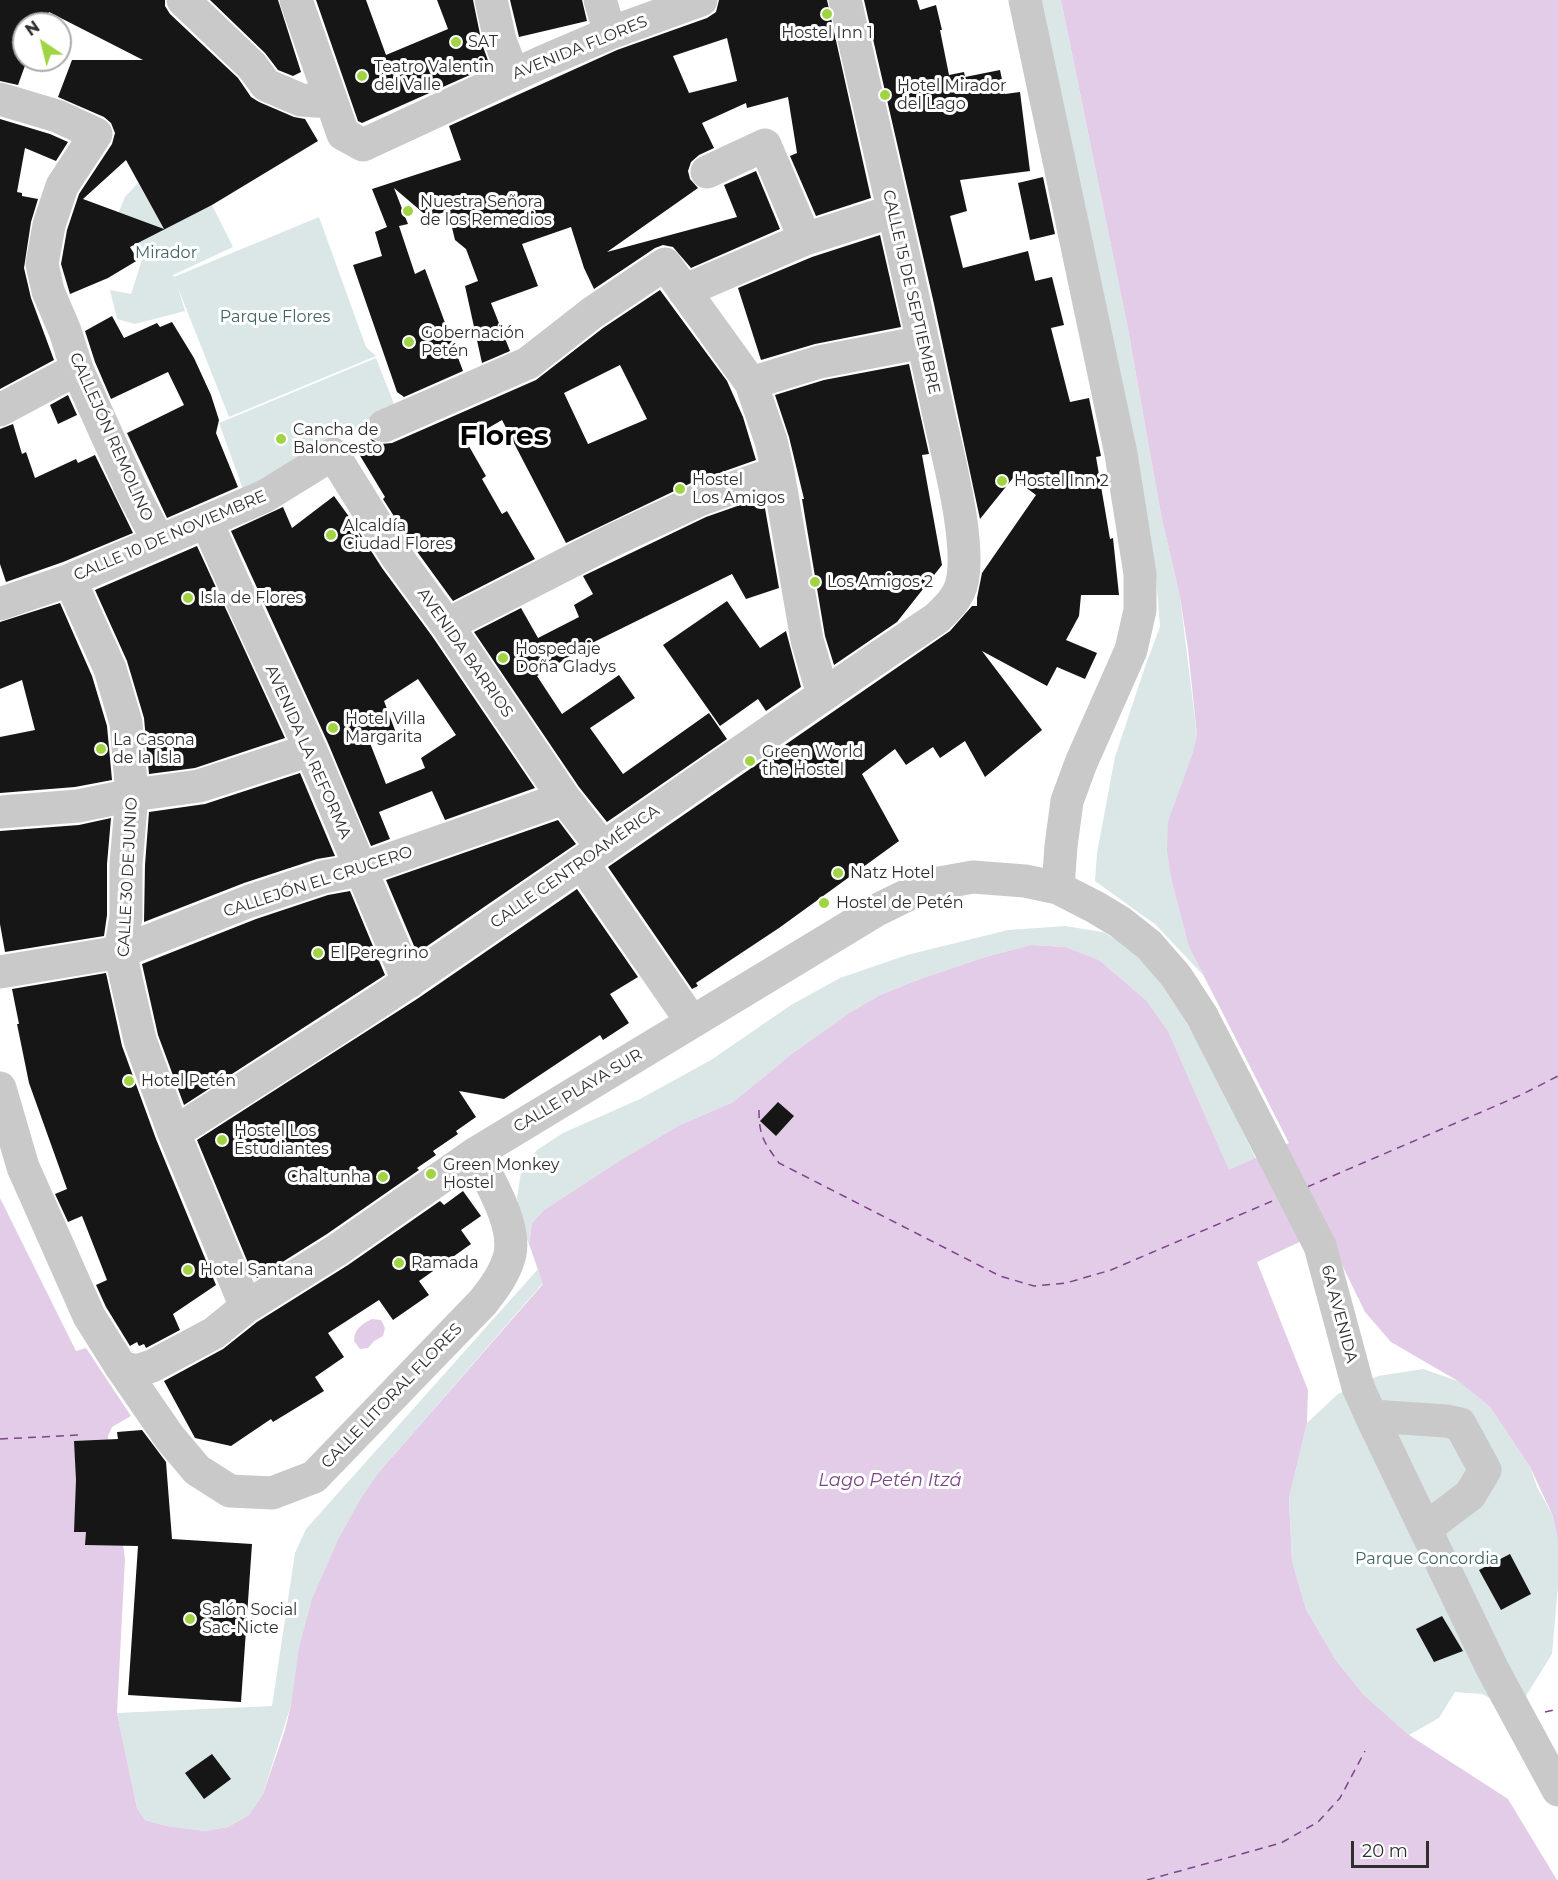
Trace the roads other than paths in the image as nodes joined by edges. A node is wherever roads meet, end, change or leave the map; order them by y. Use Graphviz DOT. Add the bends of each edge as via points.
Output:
graph roads {
  1 [pos="183,0"];
  2 [pos="296,0"];
  3 [pos="490,0"];
  4 [pos="600,0"];
  5 [pos="701,0"];
  6 [pos="845,0"];
  7 [pos="1025,0"];
  8 [pos="610,33"];
  9 [pos="513,75"];
  10 [pos="0,99"];
  11 [pos="332,102"];
  12 [pos="707,172"];
  13 [pos="893,211"];
  14 [pos="806,239"];
  15 [pos="684,291"];
  16 [pos="923,342"];
  17 [pos="77,369"];
  18 [pos="751,383"];
  19 [pos="0,410"];
  20 [pos="384,426"];
  21 [pos="333,454"];
  22 [pos="778,472"];
  23 [pos="207,522"];
  24 [pos="158,540"];
  25 [pos="70,580"];
  26 [pos="961,585"];
  27 [pos="1,600"];
  28 [pos="447,625"];
  29 [pos="823,695"];
  30 [pos="310,750"];
  31 [pos="132,795"];
  32 [pos="564,798"];
  33 [pos="0,812"];
  34 [pos="592,856"];
  35 [pos="359,870"];
  36 [pos="1058,888"];
  37 [pos="120,952"];
  38 [pos="0,972"];
  39 [pos="408,982"];
  40 [pos="692,1022"];
  41 [pos="0,1088"];
  42 [pos="174,1133"];
  43 [pos="476,1153"];
  44 [pos="246,1307"];
  45 [pos="121,1368"];
  46 [pos="1371,1416"];
  47 [pos="1425,1529"];
  48 [pos="1558,1790"];
  1 -- 11 [label="street" via="252,66 266,85 301,100"];
  2 -- 11 [label="street"];
  3 -- 9 [label="street"];
  4 -- 8 [label="street"];
  5 -- 8 [label="street, AVENIDA FLORES"];
  6 -- 13 [label="street, CALLE 15 DE SEPTIEMBRE"];
  7 -- 36 [label="street" via="1121,454 1140,574 1140,610 1131,650 1067,801"];
  8 -- 9 [label="street, AVENIDA FLORES"];
  9 -- 11 [label="street, AVENIDA FLORES" via="363,145 343,134"];
  10 -- 17 [label="street, CALLEJÓN REMOLINO" via="57,116 96,134 62,186 42,264"];
  12 -- 14 [label="street" via="765,145"];
  13 -- 14 [label="street"];
  13 -- 16 [label="street, CALLE 15 DE SEPTIEMBRE"];
  14 -- 15 [label="street"];
  15 -- 18 [label="street"];
  15 -- 20 [label="street" via="665,264 592,313 528,363"];
  16 -- 18 [label="street" via="819,362"];
  16 -- 26 [label="street, CALLE 15 DE SEPTIEMBRE" via="963,537"];
  17 -- 19 [label="street"];
  17 -- 24 [label="street, CALLEJÓN REMOLINO"];
  18 -- 22 [label="street"];
  21 -- 23 [label="street, CALLE 10 DE NOVIEMBRE" via="265,496"];
  21 -- 28 [label="street, AVENIDA BARRIOS" via="397,557"];
  22 -- 28 [label="street" via="699,500"];
  22 -- 29 [label="street" via="807,640"];
  23 -- 24 [label="street, CALLE 10 DE NOVIEMBRE"];
  23 -- 30 [label="street, AVENIDA LA REFORMA"];
  24 -- 25 [label="street, CALLE 10 DE NOVIEMBRE"];
  25 -- 27 [label="street, CALLE 10 DE NOVIEMBRE"];
  25 -- 31 [label="street, CALLE 30 DE JUNIO" via="114,680 126,723"];
  26 -- 29 [label="street, CALLE CENTROAMÉRICA" via="953,602 937,618"];
  28 -- 32 [label="street, AVENIDA BARRIOS"];
  29 -- 34 [label="street, CALLE CENTROAMÉRICA"];
  30 -- 31 [label="street" via="200,786"];
  30 -- 35 [label="street, AVENIDA LA REFORMA"];
  31 -- 33 [label="street" via="78,806"];
  31 -- 37 [label="street, CALLE 30 DE JUNIO" via="126,917"];
  32 -- 34 [label="street, AVENIDA BARRIOS"];
  32 -- 35 [label="street, CALLEJÓN EL CRUCERO"];
  34 -- 39 [label="street, CALLE CENTROAMÉRICA"];
  34 -- 40 [label="street, AVENIDA BARRIOS"];
  35 -- 37 [label="street, CALLEJÓN EL CRUCERO" via="323,877 250,901"];
  35 -- 39 [label="street, AVENIDA LA REFORMA"];
  36 -- 40 [label="street, CALLE PLAYA SUR" via="973,877 928,885 877,910"];
  36 -- 46 [label="street, 6A AVENIDA" via="1120,922 1149,945 1176,976 1202,1016 1320,1246 1358,1387"];
  37 -- 38 [label="street, CALLEJÓN EL CRUCERO"];
  37 -- 42 [label="street, CALLE 30 DE JUNIO" via="140,1040"];
  39 -- 42 [label="street, CALLE CENTROAMÉRICA"];
  40 -- 43 [label="street, CALLE PLAYA SUR"];
  41 -- 45 [label="street, CALLE LITORAL FLORES" via="23,1167 89,1316"];
  42 -- 44 [label="street, CALLE 30 DE JUNIO"];
  43 -- 44 [label="street, CALLE PLAYA SUR" via="337,1250"];
  43 -- 45 [label="street, CALLE LITORAL FLORES" via="510,1228 510,1254 501,1278 483,1302 314,1477 272,1493 230,1491 197,1470"];
  44 -- 45 [label="street, CALLE PLAYA SUR" via="214,1333 152,1366 137,1371"];
  46 -- 47 [label="street, 6A AVENIDA"];
  46 -- 47 [label="street" via="1461,1424 1485,1470 1470,1495"];
  47 -- 48 [label="street, 6A AVENIDA" via="1492,1668"];
}
